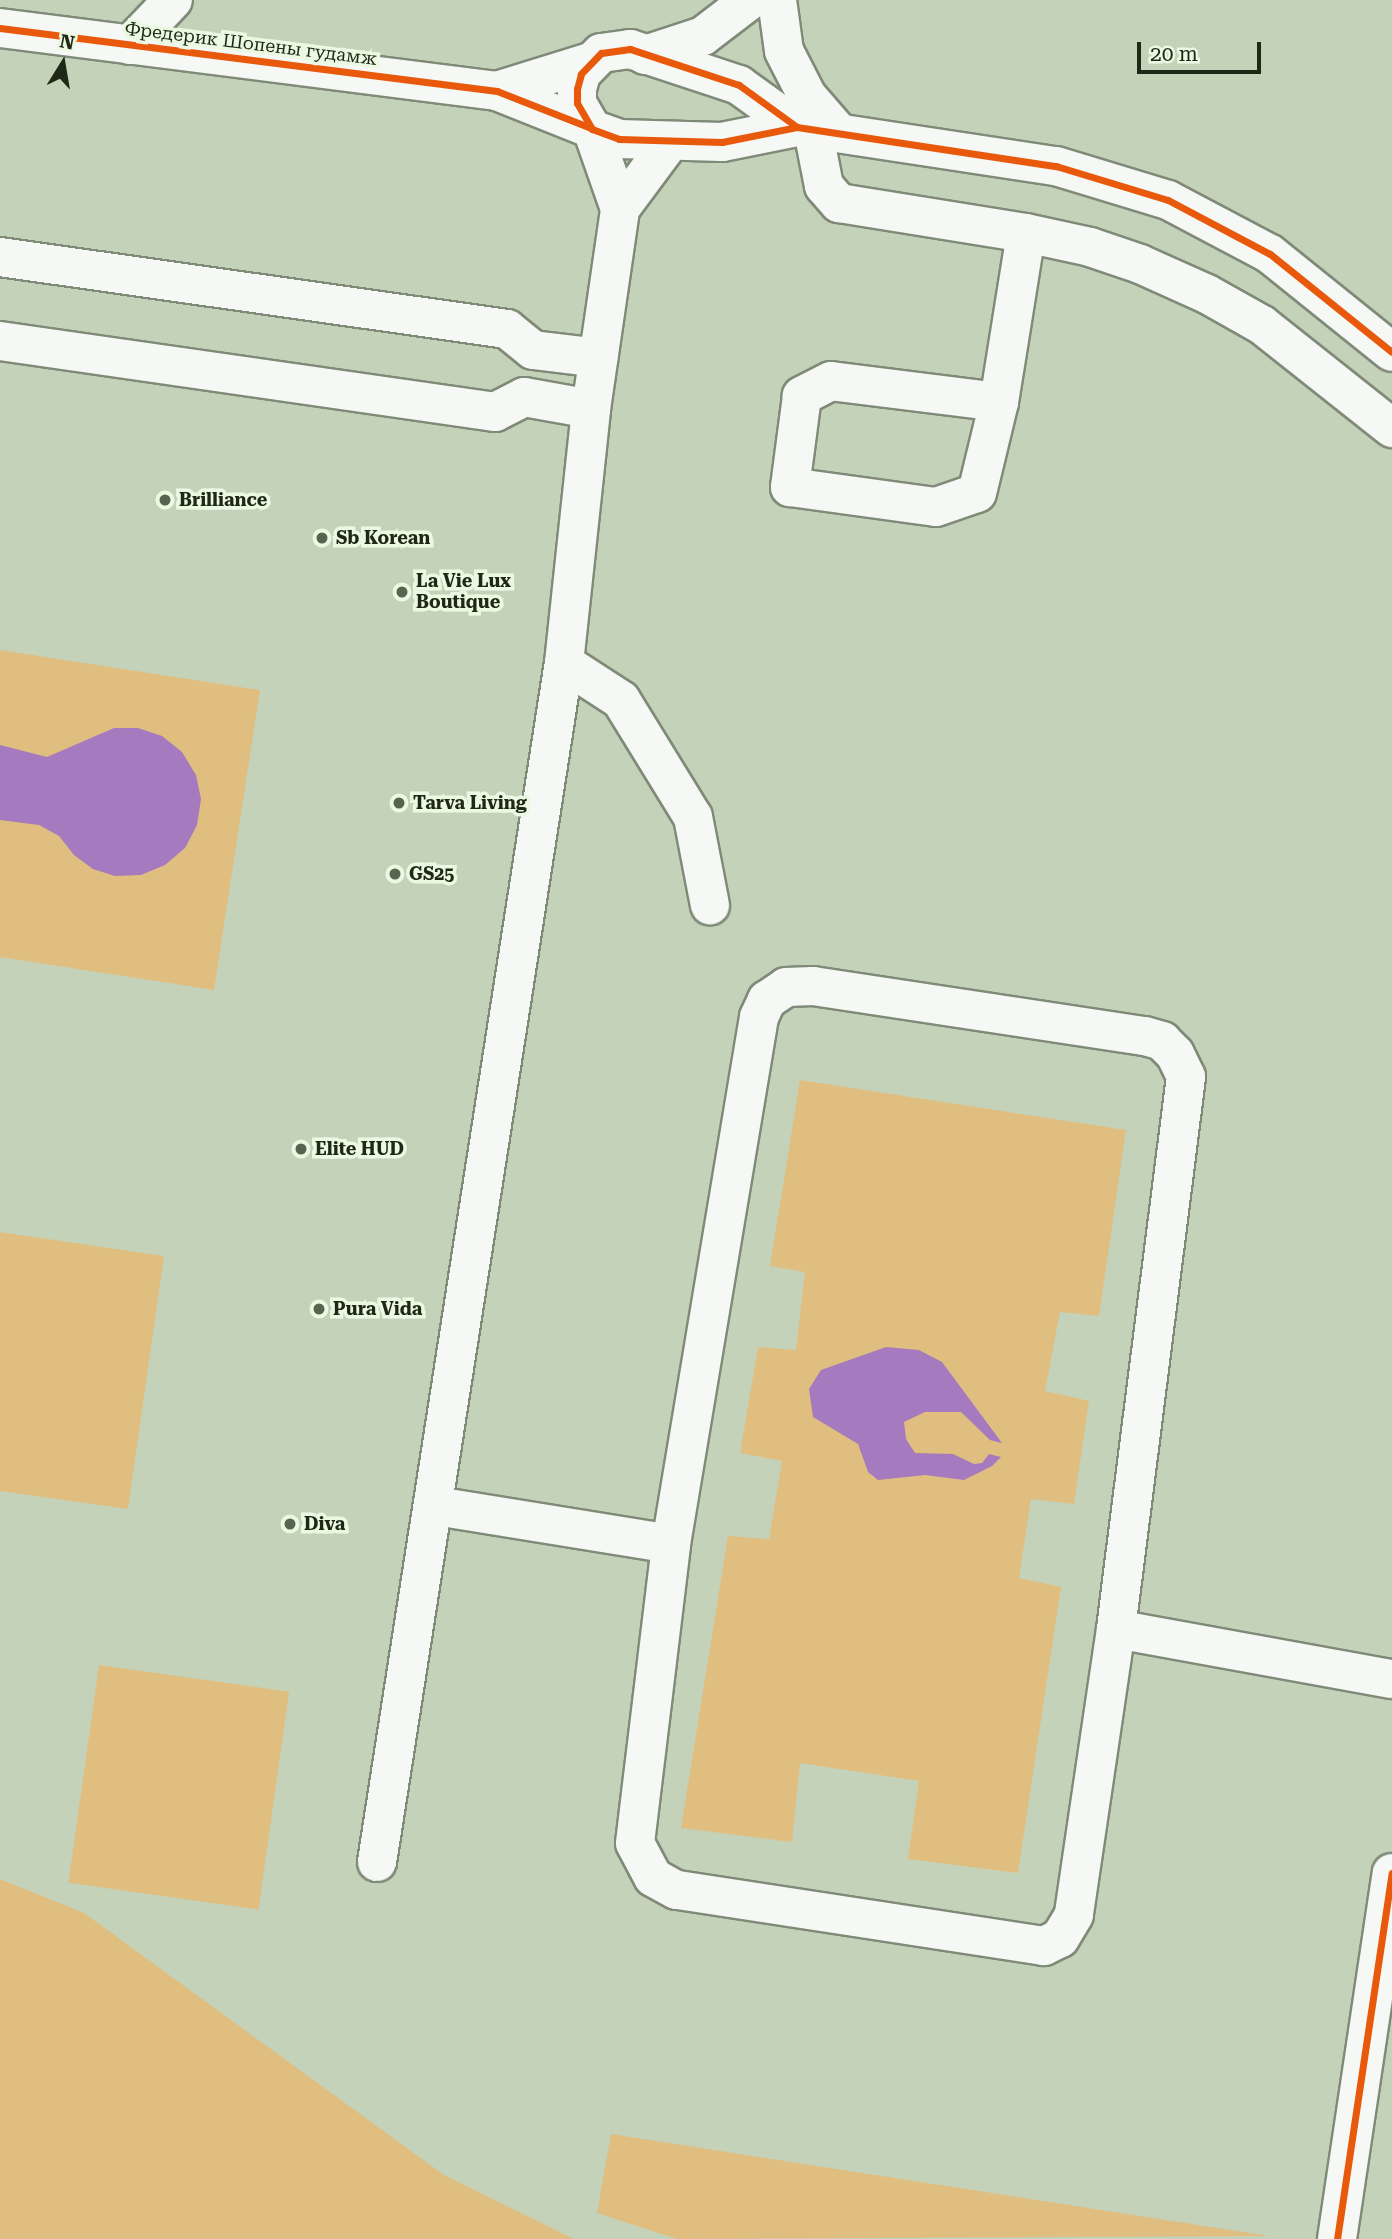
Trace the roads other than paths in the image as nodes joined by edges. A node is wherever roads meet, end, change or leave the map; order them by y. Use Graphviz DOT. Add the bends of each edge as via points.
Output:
graph roads {
  1 [pos="173,0"];
  2 [pos="750,0"];
  3 [pos="776,0"];
  4 [pos="0,28"];
  5 [pos="131,45"];
  6 [pos="645,55"];
  7 [pos="590,62"];
  8 [pos="739,85"];
  9 [pos="498,91"];
  10 [pos="592,129"];
  11 [pos="816,130"];
  12 [pos="722,142"];
  13 [pos="669,143"];
  14 [pos="620,209"];
  15 [pos="1026,233"];
  16 [pos="0,257"];
  17 [pos="0,341"];
  18 [pos="1392,352"];
  19 [pos="598,358"];
  20 [pos="999,402"];
  21 [pos="591,409"];
  22 [pos="1392,428"];
  23 [pos="564,663"];
  24 [pos="710,905"];
  25 [pos="436,1506"];
  26 [pos="671,1544"];
  27 [pos="1116,1629"];
  28 [pos="1392,1679"];
  29 [pos="377,1861"];
  30 [pos="1392,1873"];
  31 [pos="1379,2037"];
  32 [pos="1337,2239"];
  1 -- 5 [label="street"];
  2 -- 6 [label="street" via="703,36"];
  3 -- 11 [label="street" via="785,51 807,96"];
  4 -- 5 [label="street, Фредерик Шопены гудамж"];
  5 -- 9 [label="street, Фредерик Шопены гудамж"];
  6 -- 7 [label="street" via="616,49"];
  6 -- 8 [label="street"];
  7 -- 9 [label="street"];
  7 -- 10 [label="street" via="577,89 578,103"];
  8 -- 11 [label="street"];
  8 -- 12 [label="street" via="748,102 747,117 740,130"];
  9 -- 10 [label="street"];
  10 -- 13 [label="street" via="619,139"];
  10 -- 14 [label="street"];
  11 -- 12 [label="street"];
  11 -- 15 [label="street" via="824,186 839,203"];
  11 -- 18 [label="street" via="1056,166 1168,200 1270,254"];
  12 -- 13 [label="street"];
  13 -- 14 [label="street"];
  14 -- 19 [label="street"];
  15 -- 20 [label="street"];
  15 -- 22 [label="street" via="1090,247 1207,294 1262,325"];
  16 -- 19 [label="street" via="507,329 533,349"];
  17 -- 21 [label="street" via="495,412 524,397"];
  19 -- 21 [label="street"];
  20 -- 20 [label="street" via="831,381 802,396 790,487 936,507 977,493"];
  21 -- 23 [label="street"];
  23 -- 24 [label="street" via="621,700 693,817"];
  23 -- 25 [label="street"];
  25 -- 26 [label="street"];
  25 -- 29 [label="street"];
  26 -- 27 [label="street" via="635,1830 645,1867 664,1885 676,1889 1026,1947 1053,1942 1066,1931 1074,1915"];
  26 -- 27 [label="street" via="760,1017 767,1000 786,987 813,986 1144,1036 1162,1041 1186,1077"];
  27 -- 28 [label="street"];
  30 -- 31 [label="street"];
  31 -- 32 [label="street"];
}
